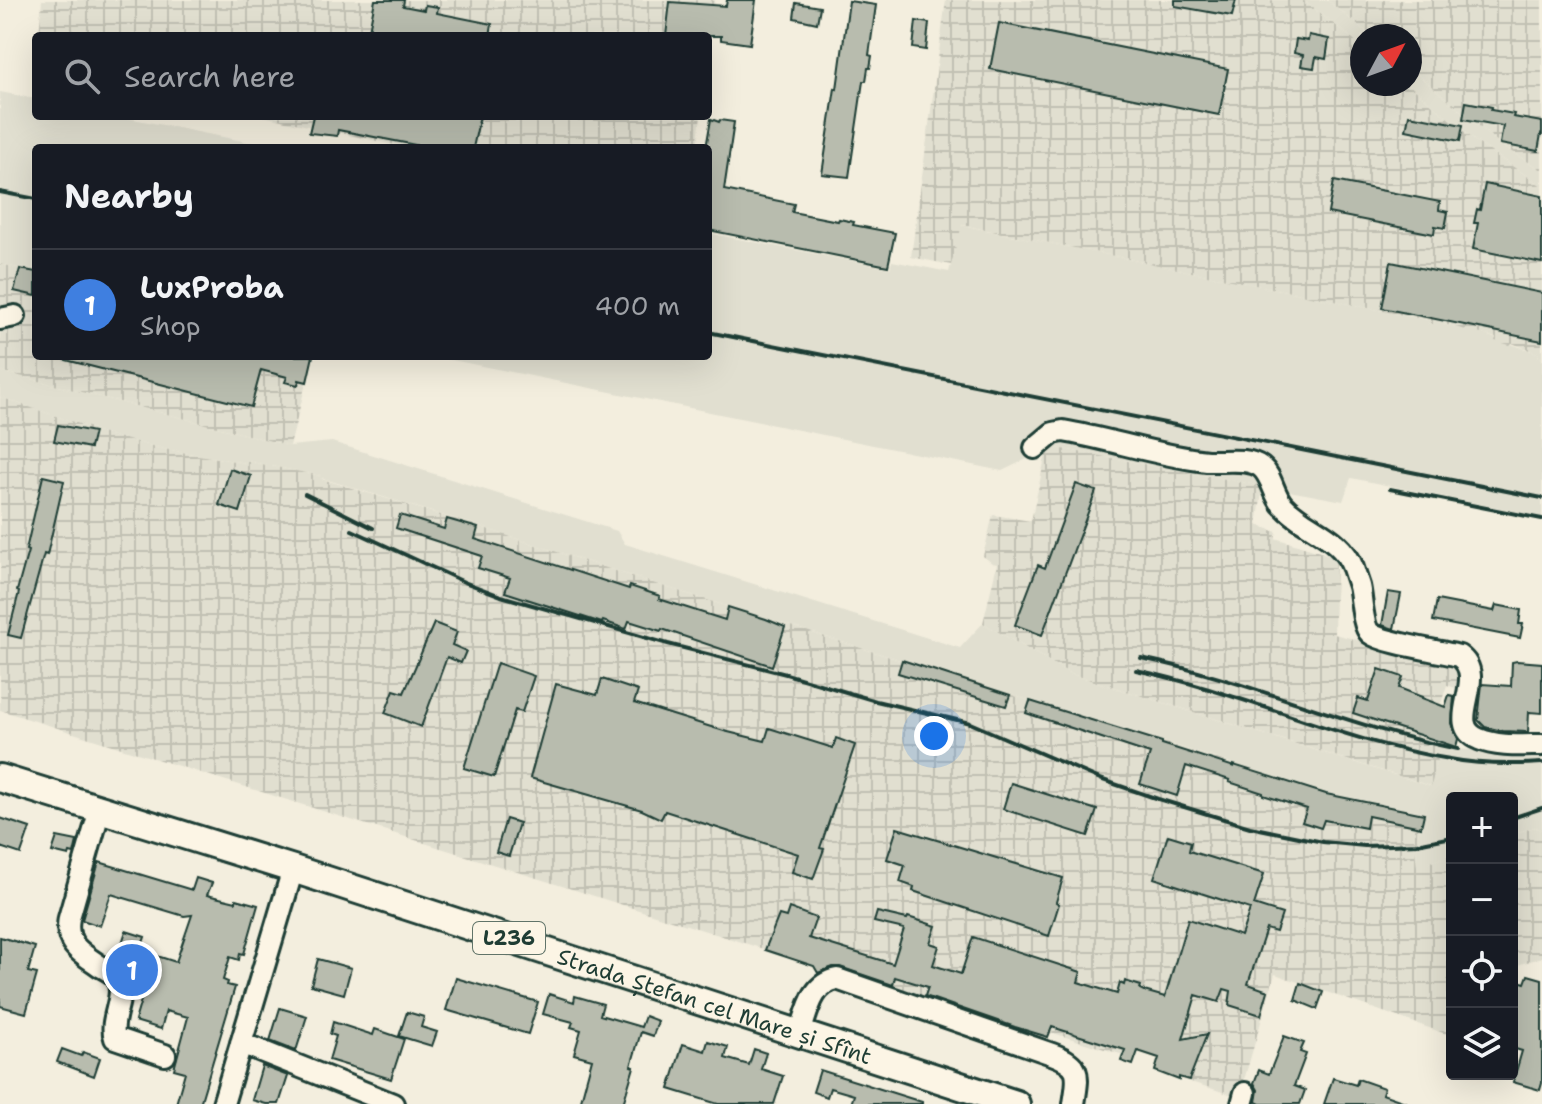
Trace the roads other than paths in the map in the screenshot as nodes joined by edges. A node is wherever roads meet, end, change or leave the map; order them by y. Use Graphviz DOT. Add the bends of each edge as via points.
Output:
graph roads {
  1 [pos="1035,448"];
  2 [pos="1542,745"];
  3 [pos="0,778"];
  4 [pos="100,809"];
  5 [pos="293,869"];
  6 [pos="800,1033"];
  7 [pos="241,1043"];
  8 [pos="165,1055"];
  9 [pos="966,1096"];
  10 [pos="223,1104"];
  11 [pos="393,1104"];
  12 [pos="1016,1104"];
  13 [pos="1074,1104"];
  1 -- 2 [label="street" via="1063,431 1261,467 1282,505 1332,539 1350,560 1371,633 1466,661 1471,678 1464,717 1471,734 1493,743"];
  3 -- 4 [label="main road, Strada Ștefan cel Mare și Sfînt / L236"];
  4 -- 5 [label="main road, Strada Ștefan cel Mare și Sfînt / L236"];
  4 -- 8 [label="street" via="69,918 69,937 82,954 115,975 120,993 115,1038"];
  5 -- 6 [label="main road, Strada Ștefan cel Mare și Sfînt / L236"];
  5 -- 7 [label="street"];
  6 -- 9 [label="main road, Strada Ștefan cel Mare și Sfînt / L236"];
  6 -- 13 [label="street" via="816,990 837,979 1070,1062 1078,1077"];
  7 -- 10 [label="street"];
  7 -- 11 [label="street"];
  9 -- 12 [label="main road, Strada Ștefan cel Mare și Sfînt / L236"];
}
